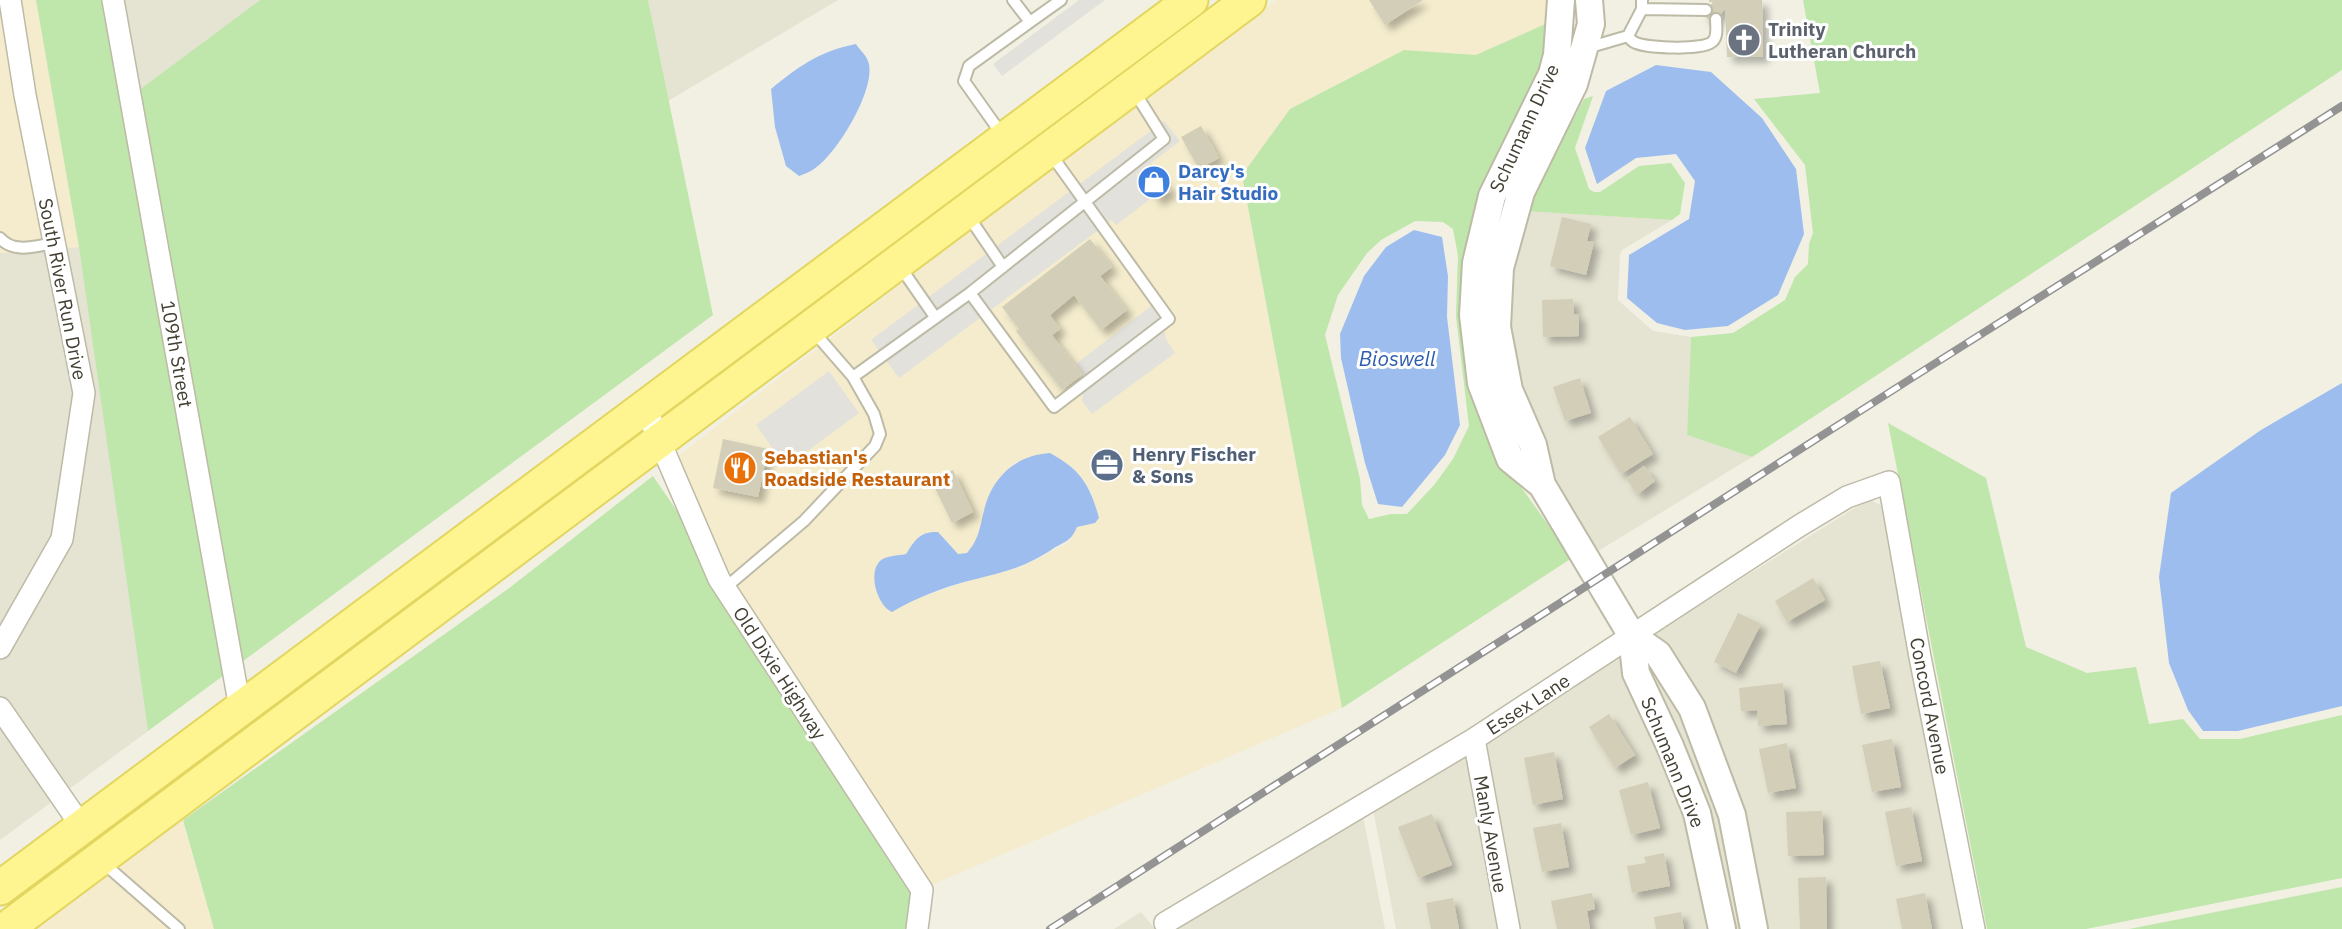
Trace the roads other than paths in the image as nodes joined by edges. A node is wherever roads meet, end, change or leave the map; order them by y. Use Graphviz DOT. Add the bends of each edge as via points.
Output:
graph roads {
  1 [pos="10,0"];
  2 [pos="113,0"];
  3 [pos="1013,0"];
  4 [pos="1061,0"];
  5 [pos="1191,0"];
  6 [pos="1249,0"];
  7 [pos="1562,0"];
  8 [pos="1589,0"];
  9 [pos="1642,5"];
  10 [pos="1706,10"];
  11 [pos="1716,19"];
  12 [pos="1030,22"];
  13 [pos="1628,36"];
  14 [pos="1586,49"];
  15 [pos="1557,55"];
  16 [pos="1132,88"];
  17 [pos="1004,138"];
  18 [pos="1049,150"];
  19 [pos="1084,202"];
  20 [pos="966,213"];
  21 [pos="0,238"];
  22 [pos="54,243"];
  23 [pos="898,264"];
  24 [pos="1003,267"];
  25 [pos="970,292"];
  26 [pos="934,317"];
  27 [pos="811,328"];
  28 [pos="853,377"];
  29 [pos="645,407"];
  30 [pos="660,442"];
  31 [pos="1889,482"];
  32 [pos="1542,485"];
  33 [pos="725,588"];
  34 [pos="1632,636"];
  35 [pos="0,648"];
  36 [pos="0,708"];
  37 [pos="240,708"];
  38 [pos="1474,739"];
  39 [pos="1732,815"];
  40 [pos="1699,822"];
  41 [pos="82,827"];
  42 [pos="99,859"];
  43 [pos="70,881"];
  44 [pos="0,888"];
  45 [pos="1165,923"];
  46 [pos="6,929"];
  47 [pos="179,929"];
  48 [pos="917,929"];
  49 [pos="1508,929"];
  50 [pos="1722,929"];
  51 [pos="1754,929"];
  52 [pos="1974,929"];
  1 -- 22 [label="street, South River Run Drive"];
  2 -- 37 [label="street, 109th Street"];
  3 -- 12 [label="lane"];
  4 -- 12 [label="lane"];
  5 -- 17 [label="main road"];
  6 -- 16 [label="main road"];
  7 -- 15 [label="street, Schumann Drive"];
  8 -- 14 [label="street, Schumann Drive"];
  9 -- 10 [label="lane"];
  9 -- 13 [label="lane"];
  11 -- 13 [label="lane" via="1716,37 1702,47 1634,43"];
  12 -- 17 [label="lane" via="969,66 964,80"];
  13 -- 14 [label="lane"];
  14 -- 15 [label="lane"];
  14 -- 32 [label="street, Schumann Drive" via="1574,85 1521,192 1500,268 1497,327 1509,390 1533,445"];
  15 -- 32 [label="street, Schumann Drive" via="1492,196 1476,263 1473,316 1481,383 1510,459"];
  16 -- 18 [label="main road"];
  16 -- 19 [label="lane" via="1164,139"];
  17 -- 29 [label="main road"];
  18 -- 19 [label="lane"];
  18 -- 20 [label="main road"];
  19 -- 24 [label="lane"];
  19 -- 25 [label="lane" via="1169,320 1055,407"];
  20 -- 23 [label="main road"];
  20 -- 24 [label="lane"];
  21 -- 22 [label="lane" via="17,248"];
  22 -- 35 [label="street, South River Run Drive" via="84,393 62,540"];
  23 -- 26 [label="lane"];
  23 -- 27 [label="main road"];
  24 -- 25 [label="lane"];
  25 -- 26 [label="lane"];
  26 -- 28 [label="lane"];
  27 -- 28 [label="lane"];
  27 -- 30 [label="main road"];
  28 -- 33 [label="lane" via="874,414 880,433 875,446 804,521"];
  29 -- 30 [label="street, Old Dixie Highway"];
  29 -- 37 [label="main road"];
  30 -- 33 [label="street, Old Dixie Highway"];
  30 -- 42 [label="main road"];
  31 -- 34 [label="street, Essex Lane" via="1847,497 1808,520"];
  31 -- 52 [label="street, Concord Avenue"];
  32 -- 34 [label="street, Schumann Drive"];
  33 -- 48 [label="street, Old Dixie Highway" via="922,890"];
  34 -- 38 [label="street, Essex Lane"];
  34 -- 39 [label="street, Schumann Drive" via="1658,654 1692,708"];
  34 -- 40 [label="street, Schumann Drive" via="1636,673"];
  36 -- 41 [label="street"];
  37 -- 41 [label="main road"];
  38 -- 45 [label="street, Essex Lane"];
  38 -- 49 [label="street, Manly Avenue"];
  39 -- 40 [label="street"];
  39 -- 51 [label="street, Schumann Drive"];
  40 -- 50 [label="street, Schumann Drive"];
  41 -- 43 [label="main road"];
  41 -- 44 [label="main road"];
  42 -- 43 [label="main road"];
  42 -- 47 [label="lane"];
  43 -- 46 [label="main road"];
}
